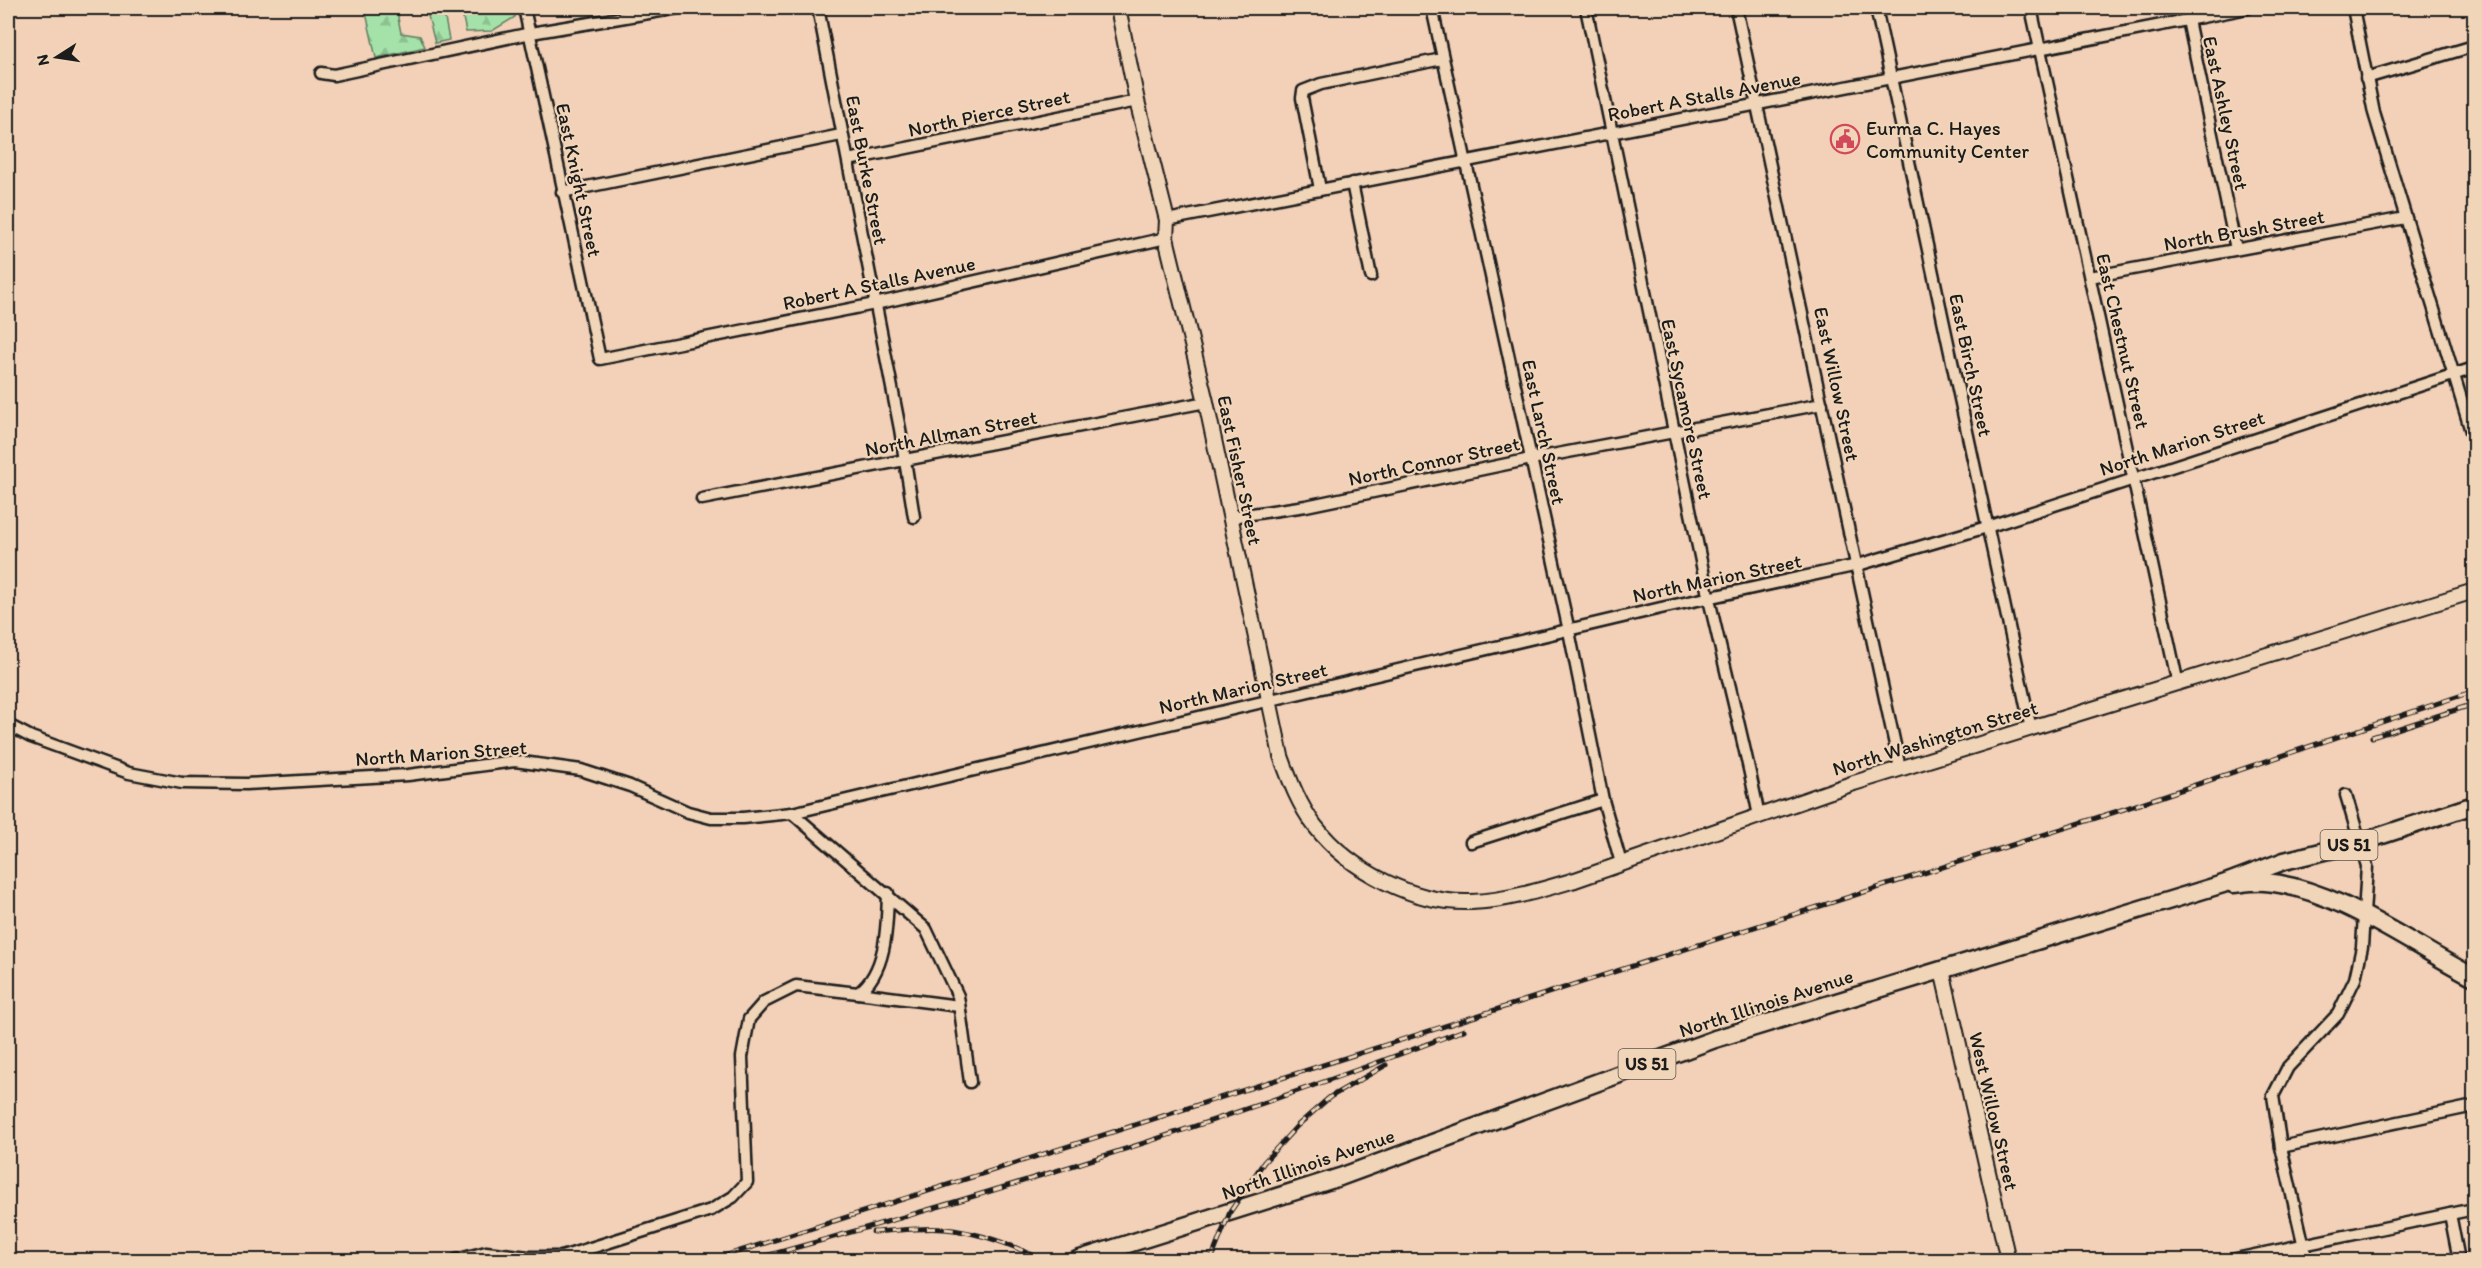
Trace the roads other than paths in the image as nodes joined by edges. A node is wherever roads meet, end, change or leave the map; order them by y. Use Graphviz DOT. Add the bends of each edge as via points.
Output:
graph roads {
  1 [pos="524,8"];
  2 [pos="678,8"];
  3 [pos="818,8"];
  4 [pos="1118,8"];
  5 [pos="1432,8"];
  6 [pos="1586,8"];
  7 [pos="1736,8"];
  8 [pos="1876,8"];
  9 [pos="2031,8"];
  10 [pos="2248,8"];
  11 [pos="2353,8"];
  12 [pos="663,9"];
  13 [pos="2188,20"];
  14 [pos="531,33"];
  15 [pos="2475,46"];
  16 [pos="2039,48"];
  17 [pos="1442,59"];
  18 [pos="321,73"];
  19 [pos="1891,78"];
  20 [pos="2366,78"];
  21 [pos="1137,101"];
  22 [pos="1757,105"];
  23 [pos="1611,133"];
  24 [pos="841,135"];
  25 [pos="1467,159"];
  26 [pos="848,160"];
  27 [pos="1352,183"];
  28 [pos="1320,189"];
  29 [pos="562,192"];
  30 [pos="2405,218"];
  31 [pos="1167,220"];
  32 [pos="1166,238"];
  33 [pos="2236,249"];
  34 [pos="1371,276"];
  35 [pos="2090,277"];
  36 [pos="875,304"];
  37 [pos="600,359"];
  38 [pos="2475,368"];
  39 [pos="2452,374"];
  40 [pos="1206,402"];
  41 [pos="1822,404"];
  42 [pos="1673,431"];
  43 [pos="2475,441"];
  44 [pos="1531,459"];
  45 [pos="905,461"];
  46 [pos="2135,477"];
  47 [pos="702,499"];
  48 [pos="914,517"];
  49 [pos="1231,517"];
  50 [pos="1987,526"];
  51 [pos="1857,565"];
  52 [pos="2475,591"];
  53 [pos="1709,597"];
  54 [pos="1569,631"];
  55 [pos="2178,684"];
  56 [pos="1269,700"];
  57 [pos="8,725"];
  58 [pos="2031,729"];
  59 [pos="1900,768"];
  60 [pos="2346,795"];
  61 [pos="1603,800"];
  62 [pos="2475,805"];
  63 [pos="792,813"];
  64 [pos="1759,816"];
  65 [pos="1471,842"];
  66 [pos="2358,843"];
  67 [pos="1621,863"];
  68 [pos="2223,884"];
  69 [pos="1407,889"];
  70 [pos="888,893"];
  71 [pos="2363,917"];
  72 [pos="1942,970"];
  73 [pos="2475,977"];
  74 [pos="858,993"];
  75 [pos="959,1006"];
  76 [pos="970,1082"];
  77 [pos="2475,1106"];
  78 [pos="2281,1147"];
  79 [pos="2475,1209"];
  80 [pos="2450,1214"];
  81 [pos="2303,1245"];
  82 [pos="456,1260"];
  83 [pos="1077,1260"];
  84 [pos="2008,1260"];
  85 [pos="2231,1260"];
  86 [pos="2307,1260"];
  87 [pos="2459,1260"];
  1 -- 14 [label="street, East Knight Street"];
  2 -- 12 [label="street"];
  3 -- 24 [label="street, East Burke Street"];
  4 -- 21 [label="street, East Fisher Street"];
  5 -- 17 [label="street, East Larch Street"];
  6 -- 23 [label="street, East Sycamore Street"];
  7 -- 22 [label="street, East Willow Street"];
  8 -- 19 [label="street, East Birch Street"];
  9 -- 16 [label="street, East Chestnut Street"];
  10 -- 13 [label="street, Robert A Stalls Avenue"];
  11 -- 20 [label="street"];
  12 -- 14 [label="street"];
  13 -- 16 [label="street, Robert A Stalls Avenue"];
  13 -- 33 [label="street, East Ashley Street"];
  14 -- 18 [label="street" via="334,75"];
  14 -- 29 [label="street, East Knight Street"];
  15 -- 20 [label="street"];
  16 -- 19 [label="street, Robert A Stalls Avenue"];
  16 -- 35 [label="street, East Chestnut Street"];
  17 -- 25 [label="street, East Larch Street"];
  17 -- 28 [label="street" via="1303,91"];
  19 -- 22 [label="street, Robert A Stalls Avenue"];
  19 -- 50 [label="street, East Birch Street"];
  20 -- 30 [label="street"];
  21 -- 26 [label="street, North Pierce Street"];
  21 -- 31 [label="street, East Fisher Street"];
  22 -- 23 [label="street, Robert A Stalls Avenue"];
  22 -- 41 [label="street, East Willow Street"];
  23 -- 25 [label="street, Robert A Stalls Avenue"];
  23 -- 42 [label="street, East Sycamore Street"];
  24 -- 26 [label="street, East Burke Street"];
  24 -- 29 [label="street"];
  25 -- 27 [label="street, Robert A Stalls Avenue"];
  25 -- 44 [label="street, East Larch Street"];
  26 -- 36 [label="street, East Burke Street"];
  27 -- 28 [label="street, Robert A Stalls Avenue"];
  27 -- 34 [label="street"];
  28 -- 31 [label="street, Robert A Stalls Avenue"];
  29 -- 37 [label="street, East Knight Street"];
  30 -- 33 [label="street, North Brush Street"];
  30 -- 39 [label="street"];
  31 -- 32 [label="street, East Fisher Street"];
  32 -- 36 [label="street, Robert A Stalls Avenue"];
  32 -- 40 [label="street, East Fisher Street"];
  33 -- 35 [label="street, North Brush Street"];
  35 -- 46 [label="street, East Chestnut Street"];
  36 -- 37 [label="street, Robert A Stalls Avenue"];
  36 -- 45 [label="street, East Burke Street"];
  38 -- 39 [label="street, North Marion Street"];
  39 -- 43 [label="street"];
  39 -- 46 [label="street, North Marion Street"];
  40 -- 45 [label="street, North Allman Street"];
  40 -- 49 [label="street, East Fisher Street"];
  41 -- 42 [label="street, North Connor Street"];
  41 -- 51 [label="street, East Willow Street"];
  42 -- 44 [label="street, North Connor Street"];
  42 -- 53 [label="street, East Sycamore Street"];
  44 -- 49 [label="street, North Connor Street" via="1330,501"];
  44 -- 54 [label="street, East Larch Street"];
  45 -- 47 [label="street, North Allman Street"];
  45 -- 48 [label="street, East Burke Street"];
  46 -- 50 [label="street, North Marion Street"];
  46 -- 55 [label="street, East Chestnut Street"];
  49 -- 56 [label="street, East Fisher Street"];
  50 -- 51 [label="street, North Marion Street"];
  50 -- 58 [label="street, East Birch Street"];
  51 -- 53 [label="street, North Marion Street"];
  51 -- 59 [label="street, East Willow Street"];
  52 -- 55 [label="street, North Washington Street"];
  53 -- 54 [label="street, North Marion Street"];
  53 -- 64 [label="street, East Sycamore Street" via="1743,732"];
  54 -- 56 [label="street, North Marion Street"];
  54 -- 61 [label="street, East Larch Street"];
  55 -- 58 [label="street, North Washington Street"];
  56 -- 63 [label="street, North Marion Street"];
  56 -- 69 [label="street, East Fisher Street" via="1281,756 1295,793 1315,826 1336,849 1366,871"];
  57 -- 63 [label="street, North Marion Street" via="129,773 182,783 246,784 408,775 515,761 581,770 711,818"];
  58 -- 59 [label="street, North Washington Street"];
  59 -- 64 [label="street, North Washington Street"];
  60 -- 66 [label="street"];
  61 -- 65 [label="street"];
  61 -- 67 [label="street, East Larch Street"];
  62 -- 66 [label="main road, North Illinois Avenue / US 51"];
  63 -- 70 [label="street"];
  64 -- 67 [label="street, North Washington Street"];
  66 -- 68 [label="main road, North Illinois Avenue / US 51" via="2284,861"];
  66 -- 71 [label="street" via="2367,866"];
  67 -- 69 [label="street, North Washington Street" via="1529,893 1472,902 1431,898"];
  68 -- 71 [label="main road, US 51" via="2264,882 2292,887"];
  68 -- 72 [label="main road, North Illinois Avenue / US 51"];
  70 -- 74 [label="street" via="885,944 870,985"];
  70 -- 75 [label="street" via="926,929 958,996"];
  71 -- 73 [label="main road, US 51"];
  71 -- 78 [label="street" via="2355,979 2338,1014 2288,1067 2273,1096"];
  72 -- 83 [label="main road, North Illinois Avenue / US 51" via="1715,1039 1340,1177"];
  72 -- 84 [label="street, West Willow Street"];
  74 -- 75 [label="street"];
  74 -- 82 [label="street" via="796,986 764,1002 748,1019 742,1057 747,1182 733,1197 711,1210 562,1257 486,1251"];
  75 -- 76 [label="street"];
  77 -- 78 [label="street"];
  78 -- 81 [label="street"];
  79 -- 80 [label="street"];
  80 -- 81 [label="street"];
  80 -- 87 [label="street"];
  81 -- 85 [label="street"];
  81 -- 86 [label="street"];
}
